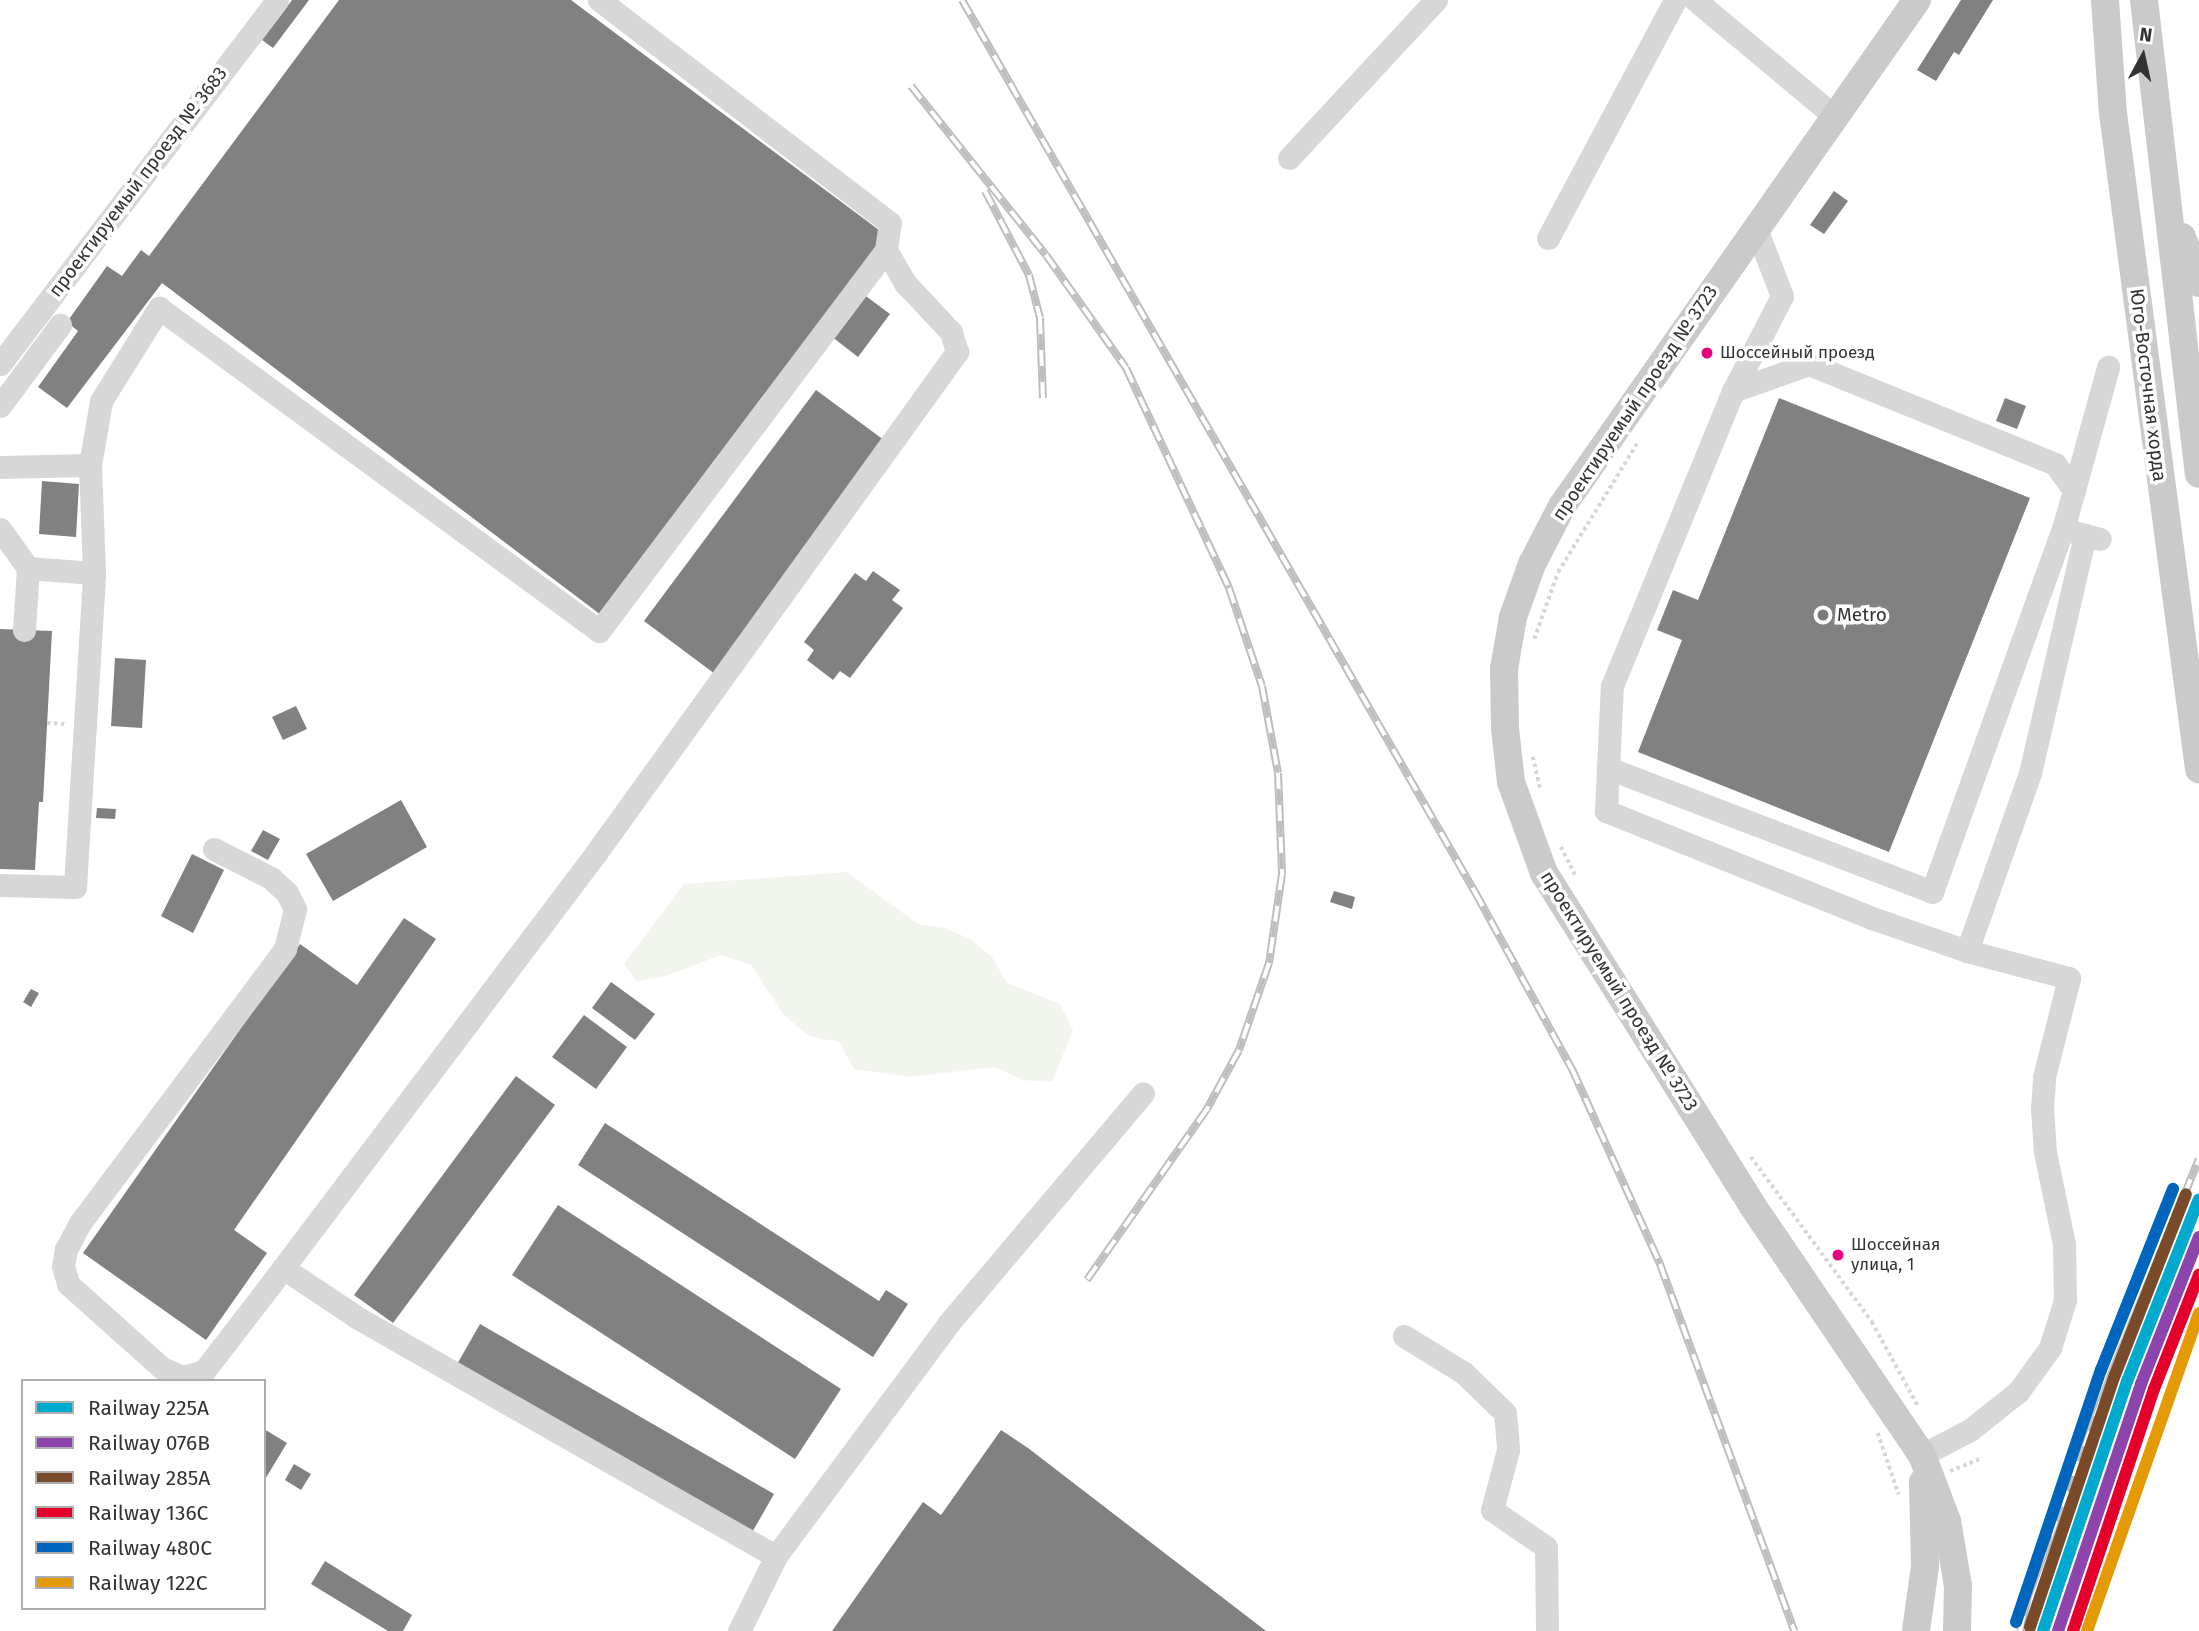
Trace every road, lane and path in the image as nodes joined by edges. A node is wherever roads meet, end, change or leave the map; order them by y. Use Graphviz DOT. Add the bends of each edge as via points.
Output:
graph roads {
  1 [pos="276,0"];
  2 [pos="599,0"];
  3 [pos="1436,0"];
  4 [pos="1675,0"];
  5 [pos="1695,0"];
  6 [pos="1917,0"];
  7 [pos="2105,0"];
  8 [pos="2144,0"];
  9 [pos="1834,116"];
  10 [pos="2156,128"];
  11 [pos="1289,158"];
  12 [pos="1755,226"];
  13 [pos="1548,238"];
  14 [pos="886,250"];
  15 [pos="2199,283"];
  16 [pos="60,325"];
  17 [pos="0,364"];
  18 [pos="2108,367"];
  19 [pos="1733,391"];
  20 [pos="0,407"];
  21 [pos="90,466"];
  22 [pos="0,467"];
  23 [pos="2199,474"];
  24 [pos="2074,490"];
  25 [pos="0,529"];
  26 [pos="2063,529"];
  27 [pos="28,568"];
  28 [pos="94,573"];
  29 [pos="24,630"];
  30 [pos="1608,768"];
  31 [pos="2199,769"];
  32 [pos="214,849"];
  33 [pos="0,885"];
  34 [pos="1967,951"];
  35 [pos="1143,1093"];
  36 [pos="283,1268"];
  37 [pos="1404,1336"];
  38 [pos="1877,1431"];
  39 [pos="1922,1455"];
  40 [pos="1982,1458"];
  41 [pos="1950,1470"];
  42 [pos="1900,1503"];
  43 [pos="776,1556"];
  44 [pos="739,1631"];
  45 [pos="1547,1631"];
  46 [pos="1916,1631"];
  47 [pos="1957,1631"];
  1 -- 17 [label="street, проектируемый проезд № 3683"];
  2 -- 14 [label="street" via="890,223"];
  3 -- 11 [label="street"];
  4 -- 13 [label="street"];
  5 -- 9 [label="street"];
  6 -- 9 [label="main road, проектируемый проезд № 3723"];
  7 -- 31 [label="main road, Юго-Восточная хорда" via="2113,113"];
  8 -- 10 [label="main road, Юго-Восточная хорда"];
  9 -- 12 [label="main road, проектируемый проезд № 3723"];
  10 -- 15 [label="main road" via="2177,222"];
  10 -- 23 [label="main road, Юго-Восточная хорда"];
  12 -- 19 [label="street" via="1782,296"];
  12 -- 39 [label="main road, проектируемый проезд № 3723" via="1562,506 1532,564 1513,617 1504,669 1511,782 1544,873 1752,1205"];
  14 -- 21 [label="street" via="599,631 159,307 101,401"];
  14 -- 36 [label="street" via="905,283 951,332 957,352 596,853"];
  16 -- 20 [label="street"];
  18 -- 24 [label="street"];
  19 -- 24 [label="street" via="1810,364 2055,464"];
  19 -- 30 [label="street" via="1612,686"];
  21 -- 22 [label="street"];
  21 -- 28 [label="street"];
  24 -- 26 [label="street"];
  25 -- 27 [label="street"];
  26 -- 30 [label="street" via="1932,892"];
  26 -- 34 [label="street" via="2092,537 2030,773"];
  27 -- 28 [label="street"];
  27 -- 29 [label="street"];
  28 -- 33 [label="street" via="75,887"];
  30 -- 34 [label="street" via="1606,811"];
  32 -- 36 [label="street" via="271,878 287,893 295,909 285,949 80,1223 63,1266 68,1284 162,1368 182,1377 204,1371"];
  34 -- 39 [label="street" via="2069,978 2044,1077 2042,1109 2045,1152 2064,1244 2065,1300 2050,1348 2018,1392 1970,1430"];
  35 -- 43 [label="street" via="948,1324"];
  36 -- 43 [label="street" via="358,1318"];
  37 -- 45 [label="street" via="1464,1373 1504,1413 1508,1450 1492,1510 1546,1548"];
  38 -- 42 [label="path"];
  39 -- 46 [label="main road" via="1925,1566"];
  39 -- 47 [label="main road, проектируемый проезд № 3723" via="1947,1521 1958,1586"];
  40 -- 41 [label="path"];
  43 -- 44 [label="street"];
}
